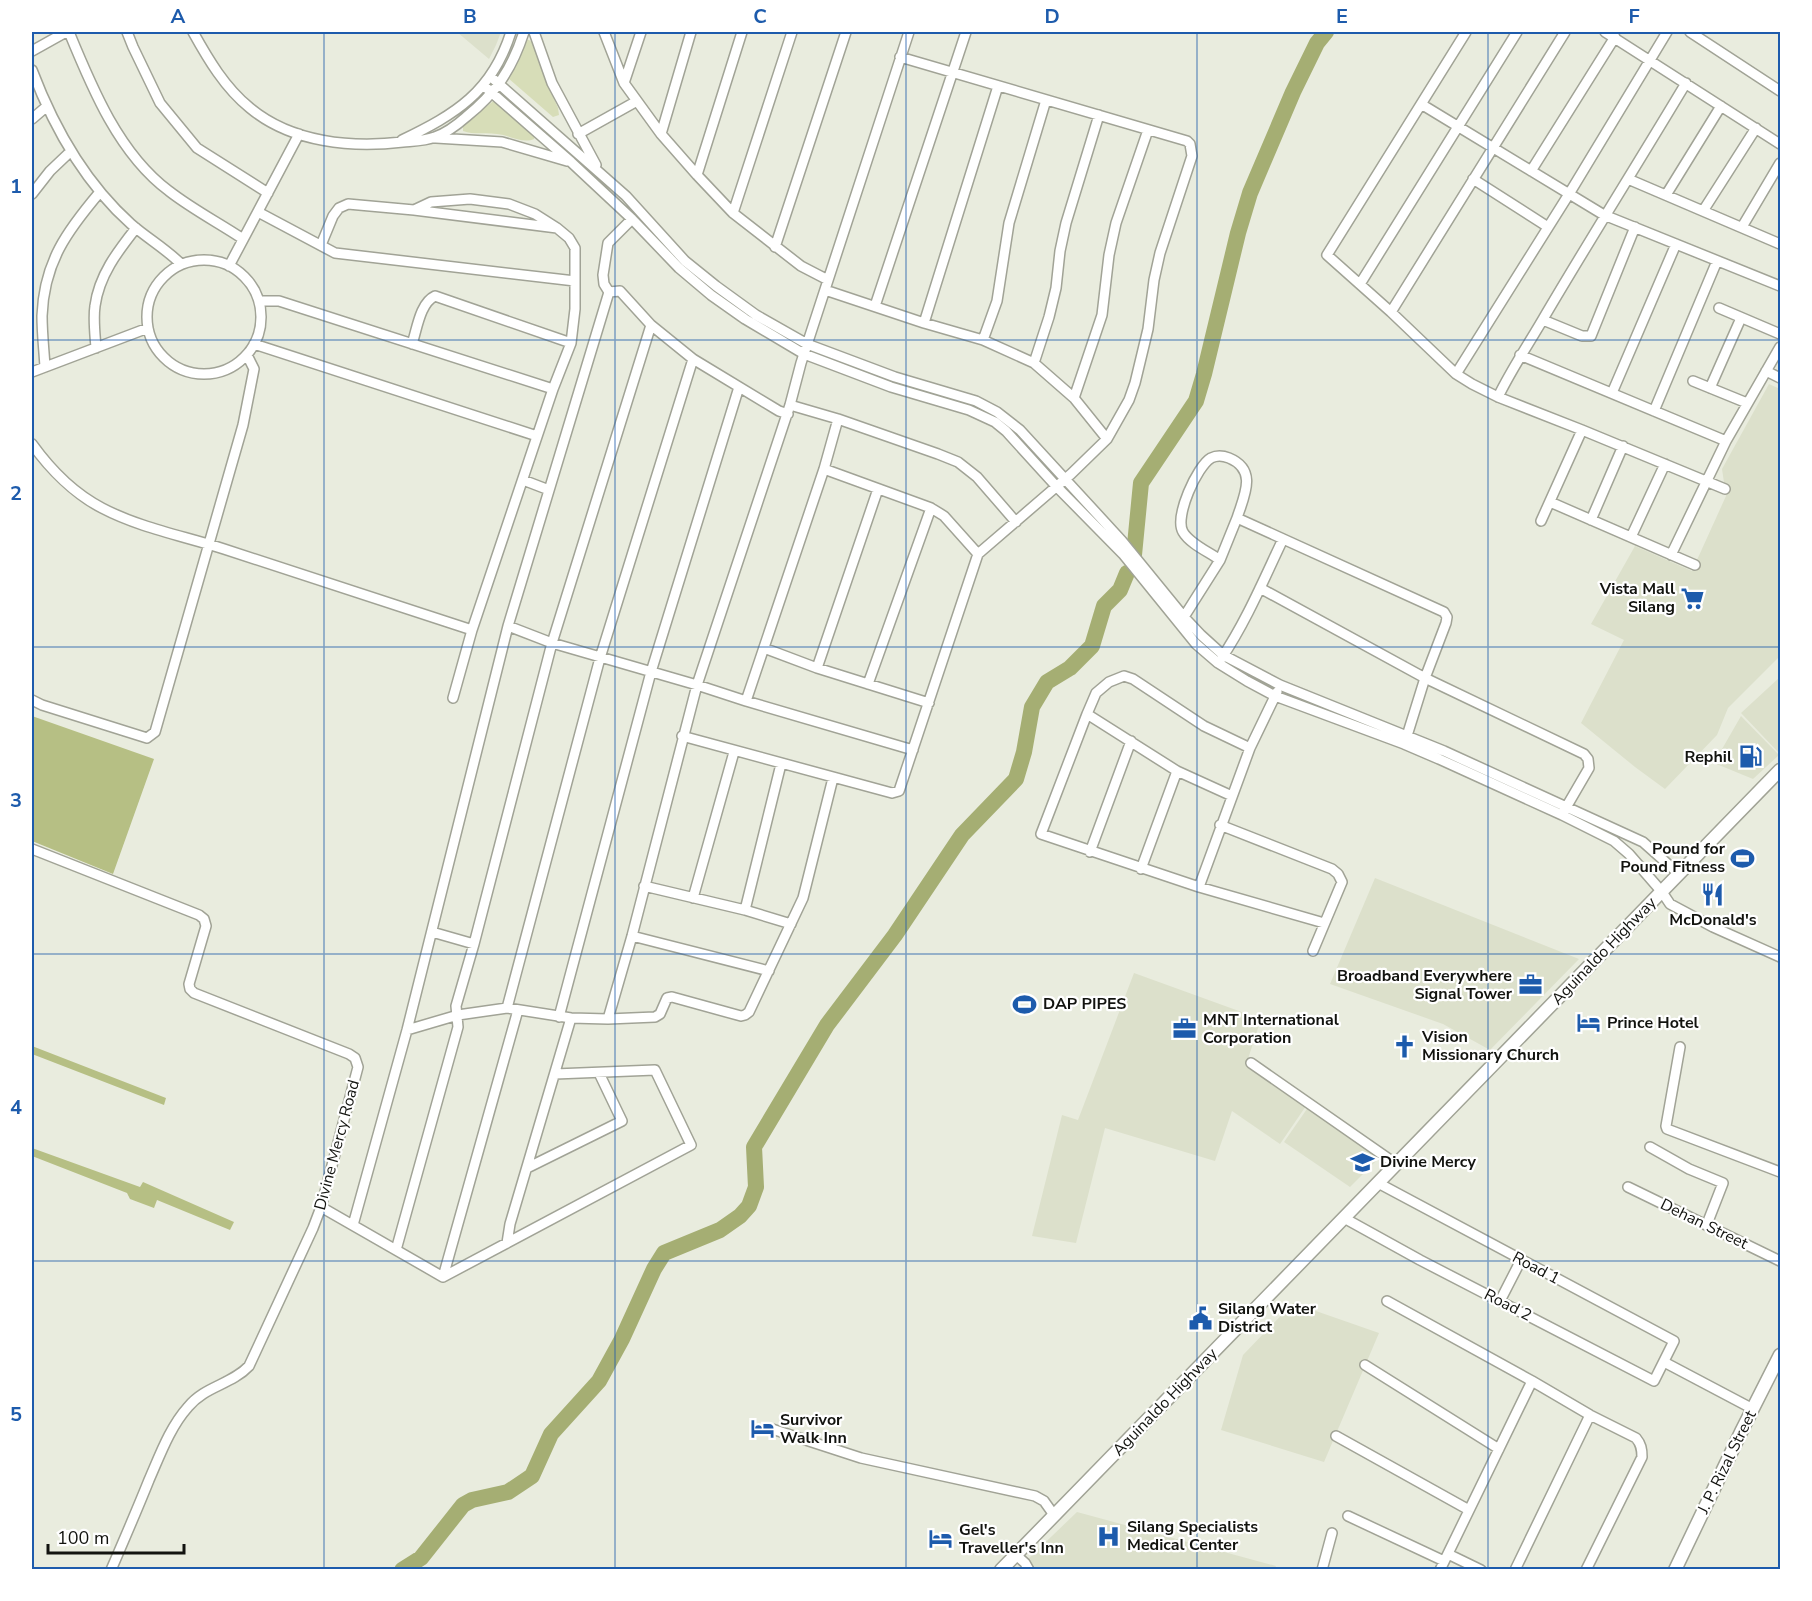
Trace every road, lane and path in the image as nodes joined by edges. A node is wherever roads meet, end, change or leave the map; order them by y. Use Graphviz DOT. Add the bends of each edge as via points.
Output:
graph roads {
  1 [pos="68,32"];
  2 [pos="127,32"];
  3 [pos="193,32"];
  4 [pos="511,32"];
  5 [pos="524,32"];
  6 [pos="534,32"];
  7 [pos="604,32"];
  8 [pos="641,32"];
  9 [pos="691,32"];
  10 [pos="742,32"];
  11 [pos="792,32"];
  12 [pos="846,32"];
  13 [pos="909,32"];
  14 [pos="966,32"];
  15 [pos="1466,32"];
  16 [pos="1517,32"];
  17 [pos="1565,32"];
  18 [pos="1605,32"];
  19 [pos="1667,32"];
  20 [pos="1690,32"];
  21 [pos="1615,37"];
  22 [pos="32,51"];
  23 [pos="900,57"];
  24 [pos="1651,60"];
  25 [pos="32,70"];
  26 [pos="952,72"];
  27 [pos="490,76"];
  28 [pos="624,83"];
  29 [pos="1686,83"];
  30 [pos="500,84"];
  31 [pos="483,85"];
  32 [pos="998,86"];
  33 [pos="1780,91"];
  34 [pos="492,93"];
  35 [pos="637,100"];
  36 [pos="1046,100"];
  37 [pos="1421,104"];
  38 [pos="1721,106"];
  39 [pos="46,107"];
  40 [pos="1099,115"];
  41 [pos="32,119"];
  42 [pos="1459,127"];
  43 [pos="1756,128"];
  44 [pos="1148,130"];
  45 [pos="299,134"];
  46 [pos="578,134"];
  47 [pos="661,134"];
  48 [pos="434,138"];
  49 [pos="394,143"];
  50 [pos="1780,144"];
  51 [pos="1493,148"];
  52 [pos="70,152"];
  53 [pos="571,162"];
  54 [pos="1780,163"];
  55 [pos="1531,171"];
  56 [pos="600,173"];
  57 [pos="697,175"];
  58 [pos="1473,179"];
  59 [pos="1628,179"];
  60 [pos="100,192"];
  61 [pos="267,193"];
  62 [pos="32,194"];
  63 [pos="1569,194"];
  64 [pos="1666,195"];
  65 [pos="414,210"];
  66 [pos="1703,211"];
  67 [pos="258,212"];
  68 [pos="733,213"];
  69 [pos="1604,215"];
  70 [pos="632,219"];
  71 [pos="1548,227"];
  72 [pos="1635,227"];
  73 [pos="1742,227"];
  74 [pos="136,228"];
  75 [pos="557,228"];
  76 [pos="243,239"];
  77 [pos="1780,241"];
  78 [pos="1676,244"];
  79 [pos="321,245"];
  80 [pos="775,247"];
  81 [pos="1717,261"];
  82 [pos="181,264"];
  83 [pos="229,266"];
  84 [pos="575,281"];
  85 [pos="1359,284"];
  86 [pos="827,285"];
  87 [pos="1780,286"];
  88 [pos="609,292"];
  89 [pos="259,301"];
  90 [pos="875,306"];
  91 [pos="1719,308"];
  92 [pos="1391,312"];
  93 [pos="1741,318"];
  94 [pos="1543,320"];
  95 [pos="924,323"];
  96 [pos="651,325"];
  97 [pos="148,328"];
  98 [pos="1780,334"];
  99 [pos="983,340"];
  100 [pos="571,343"];
  101 [pos="254,344"];
  102 [pos="412,344"];
  103 [pos="1780,346"];
  104 [pos="96,348"];
  105 [pos="806,349"];
  106 [pos="247,355"];
  107 [pos="1520,355"];
  108 [pos="693,359"];
  109 [pos="1034,363"];
  110 [pos="45,367"];
  111 [pos="1766,371"];
  112 [pos="32,372"];
  113 [pos="1456,374"];
  114 [pos="1780,378"];
  115 [pos="1693,381"];
  116 [pos="740,387"];
  117 [pos="1710,388"];
  118 [pos="553,389"];
  119 [pos="1612,393"];
  120 [pos="1497,397"];
  121 [pos="1074,398"];
  122 [pos="1747,403"];
  123 [pos="789,409"];
  124 [pos="1654,411"];
  125 [pos="838,419"];
  126 [pos="1582,430"];
  127 [pos="537,436"];
  128 [pos="1107,439"];
  129 [pos="1726,441"];
  130 [pos="32,444"];
  131 [pos="1623,446"];
  132 [pos="1665,464"];
  133 [pos="824,469"];
  134 [pos="1065,478"];
  135 [pos="523,480"];
  136 [pos="1705,481"];
  137 [pos="1056,486"];
  138 [pos="878,489"];
  139 [pos="1725,489"];
  140 [pos="549,490"];
  141 [pos="1550,502"];
  142 [pos="931,507"];
  143 [pos="1237,518"];
  144 [pos="1591,520"];
  145 [pos="1541,521"];
  146 [pos="1016,522"];
  147 [pos="1631,537"];
  148 [pos="1283,539"];
  149 [pos="209,544"];
  150 [pos="1126,552"];
  151 [pos="978,554"];
  152 [pos="1671,555"];
  153 [pos="1220,560"];
  154 [pos="1695,565"];
  155 [pos="1260,588"];
  156 [pos="1182,621"];
  157 [pos="508,626"];
  158 [pos="472,630"];
  159 [pos="552,643"];
  160 [pos="764,648"];
  161 [pos="600,658"];
  162 [pos="1221,659"];
  163 [pos="816,668"];
  164 [pos="651,672"];
  165 [pos="1425,678"];
  166 [pos="868,684"];
  167 [pos="696,685"];
  168 [pos="1280,686"];
  169 [pos="1275,696"];
  170 [pos="453,698"];
  171 [pos="32,700"];
  172 [pos="746,701"];
  173 [pos="929,703"];
  174 [pos="1087,714"];
  175 [pos="682,736"];
  176 [pos="1406,740"];
  177 [pos="1131,741"];
  178 [pos="1250,748"];
  179 [pos="913,750"];
  180 [pos="734,752"];
  181 [pos="781,764"];
  182 [pos="1780,770"];
  183 [pos="1177,771"];
  184 [pos="833,778"];
  185 [pos="1232,796"];
  186 [pos="1565,811"];
  187 [pos="1220,825"];
  188 [pos="32,849"];
  189 [pos="1090,852"];
  190 [pos="1141,868"];
  191 [pos="1679,874"];
  192 [pos="644,886"];
  193 [pos="1199,887"];
  194 [pos="1662,892"];
  195 [pos="693,898"];
  196 [pos="744,910"];
  197 [pos="1324,923"];
  198 [pos="791,924"];
  199 [pos="432,932"];
  200 [pos="632,936"];
  201 [pos="474,944"];
  202 [pos="1313,951"];
  203 [pos="1780,957"];
  204 [pos="769,971"];
  205 [pos="513,1009"];
  206 [pos="458,1015"];
  207 [pos="559,1017"];
  208 [pos="571,1018"];
  209 [pos="608,1020"];
  210 [pos="407,1030"];
  211 [pos="1680,1047"];
  212 [pos="1251,1063"];
  213 [pos="599,1073"];
  214 [pos="555,1074"];
  215 [pos="1650,1147"];
  216 [pos="1396,1164"];
  217 [pos="527,1168"];
  218 [pos="1780,1172"];
  219 [pos="1378,1183"];
  220 [pos="1628,1187"];
  221 [pos="321,1207"];
  222 [pos="1344,1218"];
  223 [pos="1707,1224"];
  224 [pos="353,1226"];
  225 [pos="507,1243"];
  226 [pos="396,1250"];
  227 [pos="1521,1260"];
  228 [pos="1780,1261"];
  229 [pos="443,1277"];
  230 [pos="1387,1301"];
  231 [pos="1500,1301"];
  232 [pos="1780,1355"];
  233 [pos="1664,1362"];
  234 [pos="1365,1365"];
  235 [pos="1532,1381"];
  236 [pos="1753,1409"];
  237 [pos="1590,1415"];
  238 [pos="772,1429"];
  239 [pos="1336,1436"];
  240 [pos="1499,1449"];
  241 [pos="1469,1510"];
  242 [pos="1054,1515"];
  243 [pos="1348,1516"];
  244 [pos="1332,1533"];
  245 [pos="1016,1555"];
  246 [pos="1444,1564"];
  247 [pos="111,1569"];
  248 [pos="1001,1569"];
  249 [pos="1029,1569"];
  250 [pos="1322,1569"];
  251 [pos="1481,1569"];
  252 [pos="1515,1569"];
  253 [pos="1586,1569"];
  254 [pos="1675,1569"];
  1 -- 22 [label="street"];
  1 -- 76 [label="street" via="93,88 138,161 168,190"];
  2 -- 61 [label="street" via="160,103 197,148"];
  3 -- 45 [label="street" via="207,58 250,109"];
  4 -- 27 [label="street"];
  5 -- 30 [label="street"];
  6 -- 46 [label="street" via="552,82"];
  7 -- 28 [label="street"];
  8 -- 28 [label="street"];
  9 -- 47 [label="street"];
  10 -- 57 [label="street"];
  11 -- 68 [label="street"];
  12 -- 80 [label="street"];
  13 -- 23 [label="street"];
  14 -- 26 [label="street"];
  15 -- 37 [label="street"];
  16 -- 42 [label="street"];
  17 -- 51 [label="street"];
  18 -- 21 [label="street"];
  19 -- 24 [label="street"];
  20 -- 33 [label="street"];
  21 -- 24 [label="street"];
  21 -- 55 [label="street"];
  23 -- 26 [label="street"];
  23 -- 86 [label="street"];
  24 -- 29 [label="street"];
  24 -- 63 [label="street"];
  25 -- 39 [label="street"];
  26 -- 32 [label="street"];
  26 -- 90 [label="street"];
  27 -- 30 [label="street"];
  27 -- 31 [label="street"];
  28 -- 35 [label="street"];
  29 -- 38 [label="street"];
  29 -- 59 [label="street"];
  30 -- 34 [label="street"];
  30 -- 56 [label="street"];
  31 -- 34 [label="street"];
  31 -- 49 [label="street" via="452,114"];
  32 -- 36 [label="street"];
  32 -- 95 [label="street"];
  34 -- 48 [label="street" via="456,125"];
  34 -- 53 [label="street"];
  35 -- 46 [label="street"];
  35 -- 47 [label="street"];
  36 -- 40 [label="street"];
  36 -- 99 [label="street" via="1009,223 997,301"];
  37 -- 42 [label="street"];
  37 -- 85 [label="street" via="1327,255"];
  38 -- 43 [label="street"];
  38 -- 64 [label="street"];
  39 -- 41 [label="street"];
  39 -- 52 [label="street"];
  40 -- 44 [label="street"];
  40 -- 109 [label="street" via="1066,223 1056,288"];
  42 -- 51 [label="street"];
  42 -- 85 [label="street"];
  43 -- 50 [label="street"];
  43 -- 66 [label="street"];
  44 -- 121 [label="street" via="1116,223 1102,315"];
  44 -- 128 [label="street" via="1187,141 1192,156 1160,253 1136,383"];
  45 -- 49 [label="street" via="341,143"];
  45 -- 61 [label="street"];
  46 -- 56 [label="street"];
  47 -- 57 [label="street"];
  48 -- 49 [label="street"];
  48 -- 53 [label="street" via="501,142"];
  51 -- 55 [label="street"];
  51 -- 58 [label="street"];
  52 -- 60 [label="street"];
  52 -- 62 [label="street"];
  53 -- 70 [label="street"];
  54 -- 73 [label="street"];
  55 -- 63 [label="street"];
  56 -- 105 [label="street" via="685,261"];
  57 -- 68 [label="street"];
  58 -- 71 [label="street"];
  58 -- 92 [label="street"];
  59 -- 64 [label="street"];
  59 -- 69 [label="street"];
  60 -- 74 [label="street"];
  60 -- 110 [label="street" via="74,222 51,267 42,317"];
  61 -- 67 [label="street"];
  63 -- 69 [label="street"];
  63 -- 71 [label="street"];
  64 -- 66 [label="street"];
  65 -- 75 [label="street"];
  65 -- 75 [label="street" via="431,202 470,199 509,204"];
  65 -- 79 [label="street" via="348,204 339,207"];
  66 -- 73 [label="street"];
  67 -- 76 [label="street"];
  67 -- 79 [label="street"];
  68 -- 80 [label="street"];
  69 -- 72 [label="street"];
  69 -- 94 [label="street"];
  70 -- 88 [label="street" via="608,243 603,275"];
  70 -- 105 [label="street" via="711,295 745,319"];
  71 -- 113 [label="street"];
  72 -- 78 [label="street"];
  72 -- 94 [label="street" via="1591,336"];
  73 -- 77 [label="street"];
  74 -- 82 [label="street"];
  74 -- 104 [label="street" via="112,259 100,285 95,306"];
  75 -- 84 [label="street" via="575,248"];
  76 -- 83 [label="street"];
  78 -- 81 [label="street"];
  78 -- 119 [label="street"];
  79 -- 84 [label="street" via="335,253"];
  80 -- 86 [label="street"];
  81 -- 87 [label="street"];
  81 -- 124 [label="street"];
  82 -- 83 [label="street" via="205,260"];
  82 -- 97 [label="street" via="157,284 148,305"];
  83 -- 89 [label="street" via="248,280"];
  84 -- 100 [label="street"];
  85 -- 92 [label="street"];
  86 -- 90 [label="street"];
  86 -- 105 [label="street"];
  88 -- 96 [label="street" via="620,291"];
  88 -- 140 [label="street"];
  89 -- 101 [label="street" via="260,330"];
  89 -- 102 [label="street" via="279,301"];
  90 -- 95 [label="street"];
  91 -- 93 [label="street"];
  92 -- 113 [label="street"];
  93 -- 98 [label="street"];
  93 -- 117 [label="street"];
  94 -- 107 [label="street"];
  95 -- 99 [label="street"];
  96 -- 108 [label="street"];
  96 -- 159 [label="street"];
  97 -- 104 [label="street"];
  97 -- 106 [label="street" via="154,345 166,359 198,374 216,373"];
  99 -- 109 [label="street"];
  100 -- 102 [label="street" via="435,296 425,305"];
  100 -- 118 [label="street"];
  101 -- 106 [label="street"];
  101 -- 127 [label="street"];
  102 -- 118 [label="street"];
  103 -- 111 [label="street"];
  104 -- 110 [label="street"];
  105 -- 123 [label="street"];
  105 -- 134 [label="street" via="976,401 1020,430"];
  105 -- 137 [label="street" via="891,387 995,422"];
  106 -- 149 [label="street" via="254,369 243,425"];
  107 -- 119 [label="street"];
  107 -- 120 [label="street"];
  108 -- 116 [label="street"];
  108 -- 161 [label="street"];
  109 -- 121 [label="street"];
  110 -- 112 [label="street"];
  111 -- 114 [label="street"];
  111 -- 122 [label="street"];
  113 -- 120 [label="street"];
  115 -- 117 [label="street"];
  116 -- 123 [label="street" via="779,411"];
  116 -- 164 [label="street"];
  117 -- 122 [label="street"];
  118 -- 127 [label="street"];
  119 -- 124 [label="street"];
  120 -- 126 [label="street"];
  121 -- 128 [label="street"];
  122 -- 129 [label="street"];
  123 -- 125 [label="street"];
  123 -- 167 [label="street"];
  124 -- 129 [label="street"];
  125 -- 133 [label="street"];
  125 -- 146 [label="street" via="958,462 977,477"];
  126 -- 131 [label="street"];
  126 -- 141 [label="street"];
  127 -- 135 [label="street"];
  128 -- 134 [label="street"];
  129 -- 136 [label="street"];
  130 -- 149 [label="street" via="74,489 102,508"];
  131 -- 132 [label="street"];
  131 -- 144 [label="street"];
  132 -- 136 [label="street"];
  132 -- 147 [label="street"];
  133 -- 138 [label="street"];
  133 -- 160 [label="street"];
  134 -- 137 [label="street"];
  134 -- 150 [label="street"];
  135 -- 140 [label="street"];
  135 -- 158 [label="street"];
  136 -- 139 [label="street"];
  136 -- 152 [label="street"];
  137 -- 146 [label="street"];
  137 -- 150 [label="street"];
  138 -- 142 [label="street"];
  138 -- 163 [label="street"];
  140 -- 157 [label="street"];
  141 -- 144 [label="street"];
  141 -- 145 [label="street"];
  142 -- 151 [label="street"];
  142 -- 166 [label="street"];
  143 -- 148 [label="street"];
  143 -- 153 [label="street"];
  143 -- 153 [label="street" via="1248,480 1244,468 1231,459 1211,458 1192,484 1180,525 1184,533"];
  144 -- 147 [label="street"];
  146 -- 151 [label="street"];
  147 -- 152 [label="street"];
  148 -- 155 [label="street"];
  148 -- 165 [label="street" via="1444,612 1446,623"];
  149 -- 158 [label="street"];
  149 -- 171 [label="street" via="155,732 147,738"];
  150 -- 156 [label="street"];
  151 -- 173 [label="street"];
  152 -- 154 [label="street"];
  153 -- 156 [label="street"];
  155 -- 162 [label="street"];
  155 -- 165 [label="street"];
  156 -- 162 [label="street" via="1201,635"];
  157 -- 159 [label="street"];
  157 -- 199 [label="street"];
  158 -- 170 [label="street"];
  159 -- 161 [label="street"];
  159 -- 201 [label="street"];
  160 -- 163 [label="street"];
  160 -- 172 [label="street"];
  161 -- 164 [label="street"];
  161 -- 205 [label="street"];
  162 -- 168 [label="street"];
  162 -- 169 [label="street" via="1246,681"];
  163 -- 166 [label="street"];
  164 -- 167 [label="street"];
  164 -- 207 [label="street"];
  165 -- 176 [label="street"];
  165 -- 186 [label="street" via="1584,754 1589,768"];
  166 -- 173 [label="street"];
  167 -- 172 [label="street"];
  167 -- 175 [label="street"];
  168 -- 169 [label="street"];
  168 -- 176 [label="street"];
  169 -- 176 [label="street"];
  169 -- 178 [label="street"];
  172 -- 179 [label="street"];
  173 -- 179 [label="street"];
  174 -- 177 [label="street"];
  174 -- 178 [label="street" via="1096,693 1124,676 1204,726"];
  174 -- 189 [label="street" via="1041,834"];
  175 -- 180 [label="street"];
  175 -- 192 [label="street"];
  176 -- 186 [label="street"];
  177 -- 183 [label="street"];
  177 -- 189 [label="street"];
  178 -- 185 [label="street"];
  179 -- 184 [label="street" via="899,791 892,793"];
  180 -- 181 [label="street"];
  180 -- 195 [label="street"];
  181 -- 184 [label="street"];
  181 -- 196 [label="street"];
  182 -- 191 [label="main road, Aguinaldo Highway"];
  183 -- 185 [label="street"];
  183 -- 190 [label="street"];
  184 -- 198 [label="street" via="803,898"];
  185 -- 187 [label="street"];
  186 -- 191 [label="street" via="1643,842"];
  186 -- 194 [label="street" via="1614,841"];
  187 -- 193 [label="street"];
  187 -- 197 [label="street" via="1338,874 1342,882"];
  188 -- 221 [label="street, Divine Mercy Road" via="200,915 206,926 189,984 194,993 355,1058 358,1067"];
  189 -- 190 [label="street"];
  190 -- 193 [label="street"];
  191 -- 194 [label="main road, Aguinaldo Highway"];
  192 -- 195 [label="street"];
  192 -- 200 [label="street"];
  193 -- 197 [label="street"];
  194 -- 203 [label="street" via="1670,904"];
  194 -- 216 [label="main road, Aguinaldo Highway"];
  195 -- 196 [label="street"];
  196 -- 198 [label="street"];
  197 -- 202 [label="street"];
  198 -- 204 [label="street"];
  199 -- 201 [label="street"];
  199 -- 210 [label="street"];
  200 -- 204 [label="street"];
  200 -- 209 [label="street"];
  201 -- 206 [label="street" via="456,1006"];
  204 -- 209 [label="street" via="746,1015 672,997 664,1002 658,1017"];
  205 -- 206 [label="street"];
  205 -- 207 [label="street"];
  205 -- 229 [label="street"];
  206 -- 210 [label="street"];
  206 -- 226 [label="street" via="458,1027"];
  207 -- 208 [label="street"];
  208 -- 209 [label="street"];
  208 -- 214 [label="street"];
  210 -- 224 [label="street"];
  211 -- 218 [label="street" via="1667,1129"];
  212 -- 216 [label="street"];
  213 -- 214 [label="street"];
  213 -- 217 [label="street" via="622,1121"];
  213 -- 225 [label="street" via="655,1070 691,1145"];
  214 -- 217 [label="street"];
  215 -- 223 [label="street" via="1723,1183"];
  216 -- 219 [label="main road, Aguinaldo Highway"];
  217 -- 225 [label="street"];
  219 -- 222 [label="main road, Aguinaldo Highway"];
  219 -- 227 [label="street, Road 1"];
  220 -- 223 [label="street, Dehan Street"];
  221 -- 224 [label="street"];
  221 -- 247 [label="street, Divine Mercy Road" via="249,1366 201,1394 187,1407 160,1455"];
  222 -- 231 [label="street, Road 2"];
  222 -- 242 [label="main road, Aguinaldo Highway"];
  223 -- 228 [label="street, Dehan Street"];
  224 -- 226 [label="street"];
  225 -- 229 [label="street"];
  226 -- 229 [label="street"];
  227 -- 231 [label="street"];
  227 -- 233 [label="street, Road 1" via="1674,1341"];
  230 -- 235 [label="street"];
  231 -- 233 [label="street, Road 2" via="1654,1381"];
  232 -- 236 [label="main road, J. P. Rizal Street"];
  233 -- 236 [label="street"];
  234 -- 240 [label="street"];
  235 -- 237 [label="street"];
  235 -- 240 [label="street"];
  236 -- 254 [label="main road, J. P. Rizal Street"];
  237 -- 252 [label="street"];
  237 -- 253 [label="street" via="1636,1438 1642,1457"];
  238 -- 242 [label="street" via="861,1458 1035,1496"];
  239 -- 241 [label="street"];
  240 -- 241 [label="street"];
  241 -- 246 [label="street"];
  242 -- 245 [label="main road, Aguinaldo Highway"];
  243 -- 246 [label="street"];
  244 -- 250 [label="street"];
  245 -- 248 [label="main road, Aguinaldo Highway"];
  245 -- 249 [label="street"];
  246 -- 251 [label="street"];
}
